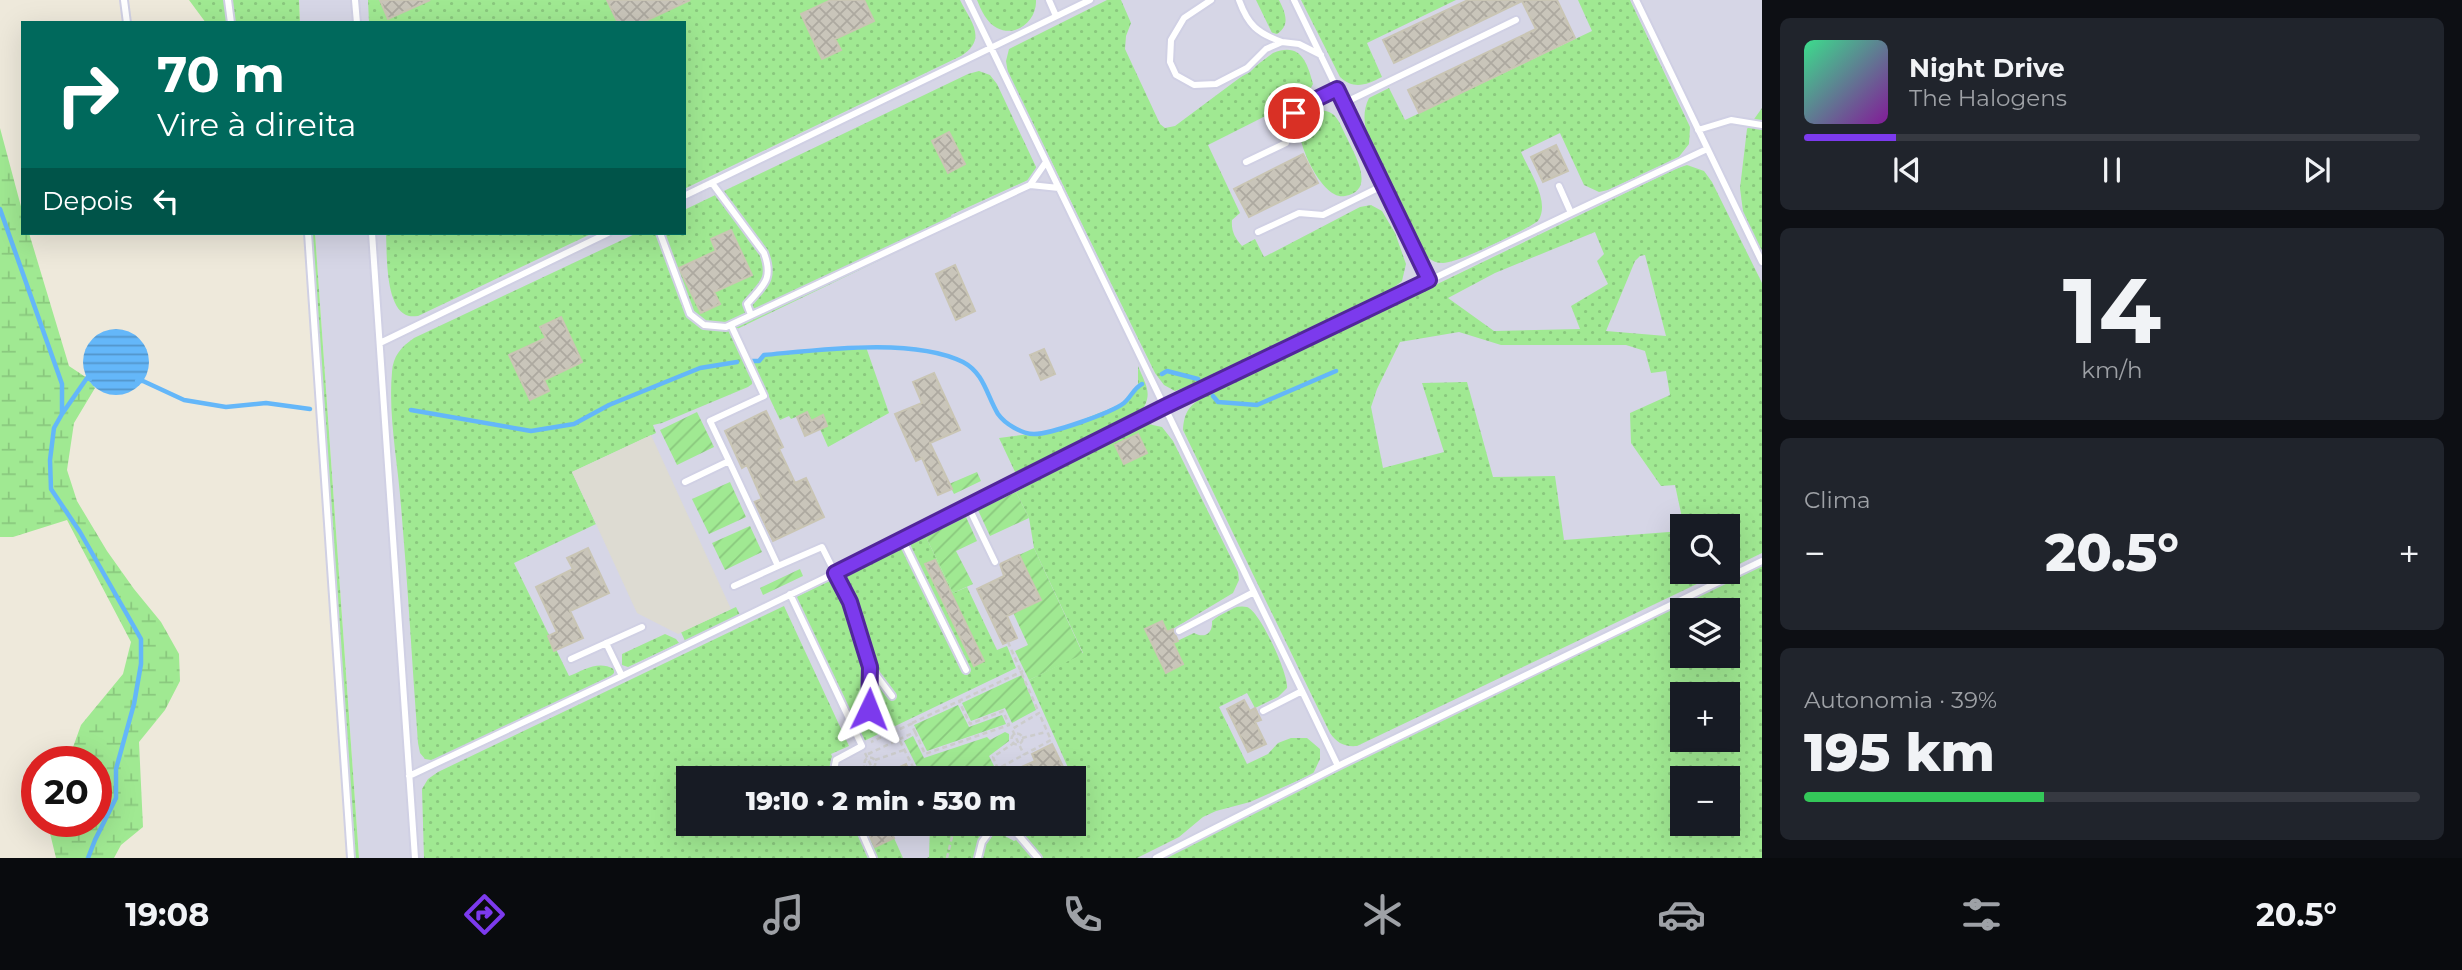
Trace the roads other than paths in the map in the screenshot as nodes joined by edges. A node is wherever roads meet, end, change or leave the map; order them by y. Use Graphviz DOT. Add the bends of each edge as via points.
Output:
graph roads {
  1 [pos="124,0"];
  2 [pos="228,0"];
  3 [pos="355,0"];
  4 [pos="968,0"];
  5 [pos="1049,0"];
  6 [pos="1090,0"];
  7 [pos="1211,0"];
  8 [pos="1239,0"];
  9 [pos="1294,0"];
  10 [pos="1636,0"];
  11 [pos="1056,16"];
  12 [pos="1516,20"];
  13 [pos="127,21"];
  14 [pos="231,21"];
  15 [pos="357,21"];
  16 [pos="1282,42"];
  17 [pos="991,48"];
  18 [pos="1321,55"];
  19 [pos="1337,89"];
  20 [pos="1344,103"];
  21 [pos="1762,125"];
  22 [pos="1698,130"];
  23 [pos="1707,149"];
  24 [pos="1046,162"];
  25 [pos="1245,162"];
  26 [pos="712,183"];
  27 [pos="1031,185"];
  28 [pos="1384,185"];
  29 [pos="1559,186"];
  30 [pos="1059,188"];
  31 [pos="686,195"];
  32 [pos="1572,213"];
  33 [pos="1258,232"];
  34 [pos="308,235"];
  35 [pos="372,235"];
  36 [pos="604,235"];
  37 [pos="661,235"];
  38 [pos="1762,262"];
  39 [pos="1429,280"];
  40 [pos="751,315"];
  41 [pos="731,325"];
  42 [pos="380,343"];
  43 [pos="1166,406"];
  44 [pos="729,461"];
  45 [pos="685,482"];
  46 [pos="968,506"];
  47 [pos="902,539"];
  48 [pos="1762,561"];
  49 [pos="995,562"];
  50 [pos="778,566"];
  51 [pos="835,573"];
  52 [pos="734,586"];
  53 [pos="1254,592"];
  54 [pos="790,594"];
  55 [pos="642,627"];
  56 [pos="1179,631"];
  57 [pos="606,643"];
  58 [pos="571,659"];
  59 [pos="870,667"];
  60 [pos="966,670"];
  61 [pos="622,676"];
  62 [pos="1302,691"];
  63 [pos="892,696"];
  64 [pos="869,709"];
  65 [pos="1263,711"];
  66 [pos="835,766"];
  67 [pos="1338,766"];
  68 [pos="410,776"];
  69 [pos="863,836"];
  70 [pos="351,858"];
  71 [pos="415,858"];
  72 [pos="873,858"];
  73 [pos="978,858"];
  74 [pos="1038,858"];
  75 [pos="1156,858"];
  1 -- 13 [label="lane"];
  2 -- 14 [label="lane"];
  3 -- 15 [label="lane"];
  4 -- 17 [label="lane"];
  5 -- 11 [label="lane"];
  6 -- 11 [label="lane"];
  7 -- 16 [label="lane" via="1184,18 1171,40 1170,62 1177,75 1194,85 1216,84"];
  8 -- 16 [label="lane" via="1246,19 1264,36"];
  9 -- 18 [label="lane"];
  10 -- 22 [label="lane"];
  11 -- 17 [label="lane"];
  12 -- 20 [label="lane"];
  16 -- 18 [label="lane"];
  17 -- 24 [label="lane"];
  17 -- 26 [label="lane"];
  18 -- 19 [label="lane"];
  19 -- 20 [label="lane"];
  19 -- 25 [label="lane" via="1298,108 1286,143"];
  20 -- 28 [label="lane"];
  21 -- 22 [label="lane" via="1731,120"];
  22 -- 23 [label="lane"];
  23 -- 32 [label="lane"];
  23 -- 38 [label="lane"];
  24 -- 27 [label="lane"];
  24 -- 30 [label="lane"];
  26 -- 31 [label="lane"];
  26 -- 40 [label="lane" via="769,266 768,280 747,304"];
  27 -- 30 [label="lane"];
  27 -- 40 [label="lane"];
  28 -- 33 [label="lane" via="1323,215 1299,213"];
  28 -- 39 [label="lane"];
  29 -- 32 [label="lane"];
  30 -- 43 [label="lane"];
  32 -- 39 [label="lane"];
  34 -- 70 [label="lane"];
  35 -- 42 [label="lane"];
  36 -- 42 [label="lane"];
  37 -- 41 [label="lane" via="690,314 704,325"];
  39 -- 43 [label="lane"];
  40 -- 41 [label="lane"];
  41 -- 44 [label="lane" via="764,396 710,421"];
  42 -- 68 [label="lane"];
  43 -- 46 [label="lane"];
  43 -- 53 [label="lane"];
  44 -- 45 [label="lane"];
  44 -- 50 [label="lane"];
  46 -- 47 [label="lane"];
  46 -- 49 [label="lane"];
  47 -- 51 [label="lane"];
  47 -- 60 [label="lane"];
  48 -- 67 [label="lane"];
  50 -- 51 [label="lane" via="822,547"];
  50 -- 52 [label="lane"];
  51 -- 54 [label="lane"];
  51 -- 59 [label="lane" via="850,602"];
  53 -- 56 [label="lane"];
  53 -- 62 [label="lane"];
  54 -- 61 [label="lane"];
  54 -- 66 [label="lane" via="862,746 836,760"];
  55 -- 57 [label="lane"];
  57 -- 58 [label="lane"];
  57 -- 61 [label="lane"];
  59 -- 63 [label="lane"];
  59 -- 64 [label="lane"];
  61 -- 68 [label="lane"];
  62 -- 65 [label="lane"];
  62 -- 67 [label="lane"];
  67 -- 75 [label="lane"];
  68 -- 71 [label="lane"];
  69 -- 72 [label="lane"];
  73 -- 74 [label="lane" via="993,827 1005,825"];
}
